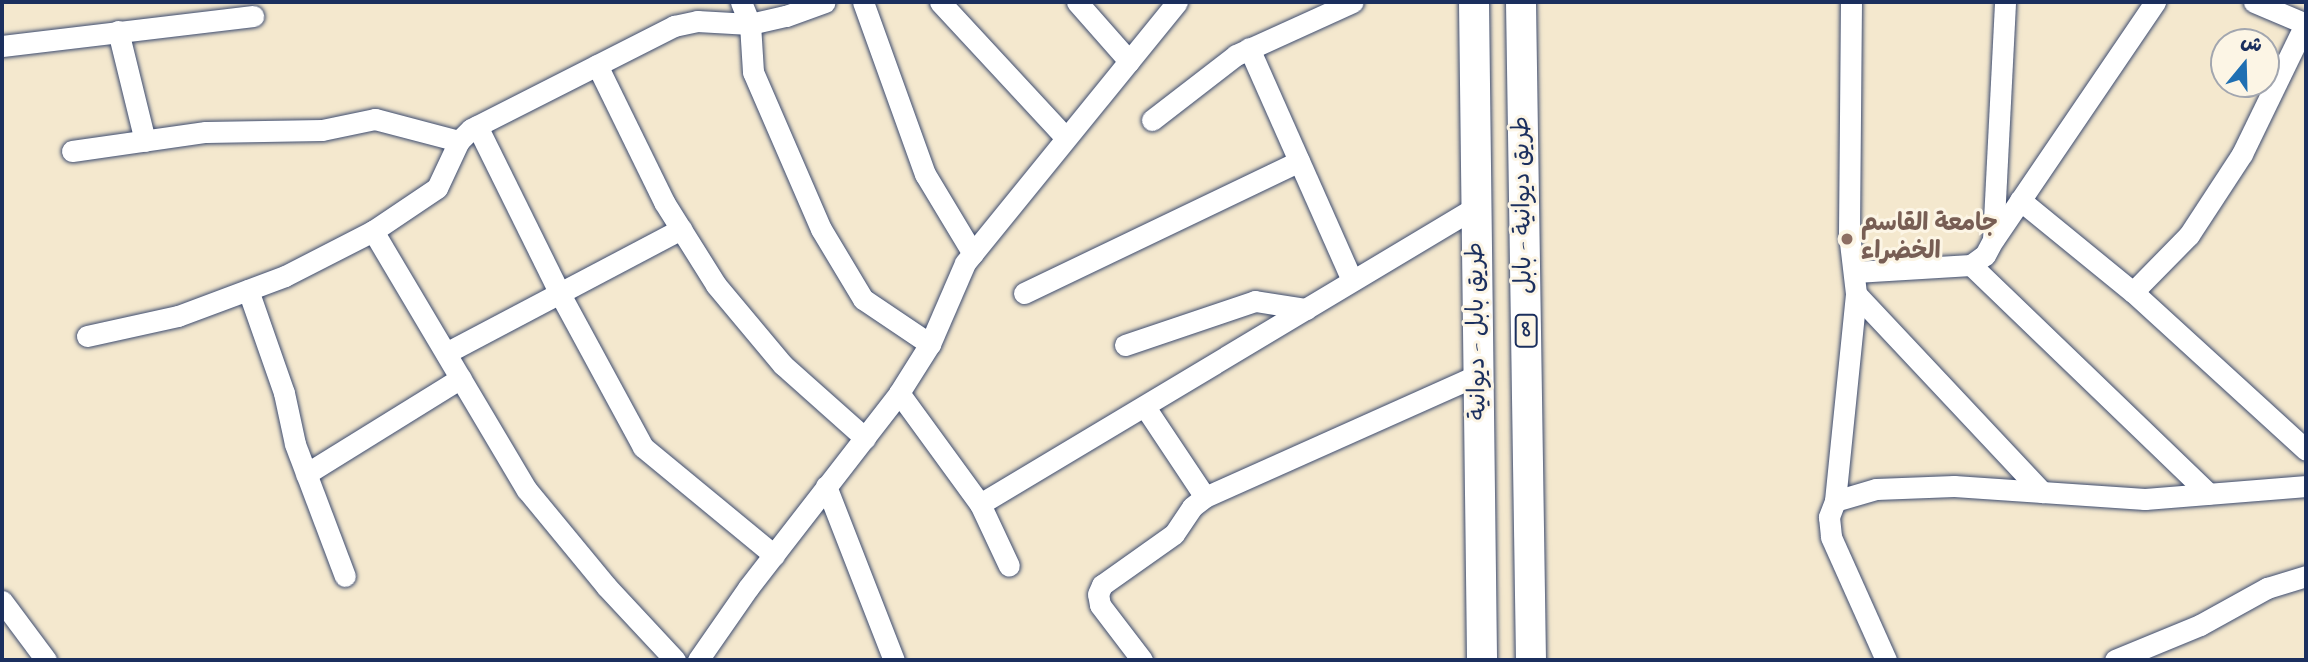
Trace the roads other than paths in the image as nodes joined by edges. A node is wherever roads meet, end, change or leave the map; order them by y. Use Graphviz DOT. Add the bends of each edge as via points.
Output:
graph roads {
  1 [pos="741,2"];
  2 [pos="825,2"];
  3 [pos="863,2"];
  4 [pos="940,2"];
  5 [pos="1077,2"];
  6 [pos="1177,2"];
  7 [pos="1353,2"];
  8 [pos="1474,2"];
  9 [pos="1521,2"];
  10 [pos="1851,2"];
  11 [pos="2005,2"];
  12 [pos="2154,2"];
  13 [pos="2254,2"];
  14 [pos="783,9"];
  15 [pos="253,16"];
  16 [pos="750,24"];
  17 [pos="2305,24"];
  18 [pos="118,31"];
  19 [pos="2,46"];
  20 [pos="1249,48"];
  21 [pos="1129,61"];
  22 [pos="597,65"];
  23 [pos="1153,120"];
  24 [pos="477,126"];
  25 [pos="1066,138"];
  26 [pos="145,141"];
  27 [pos="459,141"];
  28 [pos="72,151"];
  29 [pos="1299,161"];
  30 [pos="2020,200"];
  31 [pos="1476,207"];
  32 [pos="681,229"];
  33 [pos="373,231"];
  34 [pos="1993,240"];
  35 [pos="973,254"];
  36 [pos="1971,265"];
  37 [pos="1855,272"];
  38 [pos="1352,280"];
  39 [pos="248,290"];
  40 [pos="2133,292"];
  41 [pos="1024,293"];
  42 [pos="561,294"];
  43 [pos="1856,294"];
  44 [pos="1306,309"];
  45 [pos="87,336"];
  46 [pos="930,344"];
  47 [pos="1125,345"];
  48 [pos="446,353"];
  49 [pos="1478,375"];
  50 [pos="461,377"];
  51 [pos="899,393"];
  52 [pos="1145,407"];
  53 [pos="865,438"];
  54 [pos="2306,450"];
  55 [pos="306,474"];
  56 [pos="826,485"];
  57 [pos="2306,486"];
  58 [pos="2042,492"];
  59 [pos="2209,494"];
  60 [pos="1205,497"];
  61 [pos="1835,501"];
  62 [pos="980,504"];
  63 [pos="1480,528"];
  64 [pos="1529,532"];
  65 [pos="774,555"];
  66 [pos="1009,566"];
  67 [pos="345,576"];
  68 [pos="2306,576"];
  69 [pos="1481,587"];
  70 [pos="1530,589"];
  71 [pos="2,601"];
  72 [pos="46,660"];
  73 [pos="675,660"];
  74 [pos="698,660"];
  75 [pos="894,660"];
  76 [pos="1142,660"];
  77 [pos="1482,660"];
  78 [pos="1531,660"];
  79 [pos="1886,660"];
  80 [pos="2115,660"];
  1 -- 16 [label="street"];
  2 -- 14 [label="street"];
  3 -- 35 [label="street" via="926,174"];
  4 -- 25 [label="street"];
  5 -- 21 [label="street"];
  6 -- 21 [label="street"];
  7 -- 20 [label="street"];
  8 -- 31 [label="highway, طريق بابل - ديوانية / 8"];
  9 -- 64 [label="highway, طريق ديوانية - بابل / 8"];
  10 -- 37 [label="street" via="1849,234"];
  11 -- 34 [label="street"];
  12 -- 30 [label="street"];
  13 -- 17 [label="street"];
  14 -- 16 [label="street"];
  15 -- 18 [label="street"];
  16 -- 22 [label="street" via="674,26"];
  16 -- 46 [label="street" via="753,72 821,229 863,299"];
  17 -- 40 [label="street" via="2242,154 2189,235"];
  18 -- 19 [label="street"];
  18 -- 26 [label="street"];
  20 -- 23 [label="street"];
  20 -- 29 [label="street"];
  21 -- 25 [label="street"];
  22 -- 24 [label="street"];
  22 -- 32 [label="street"];
  24 -- 27 [label="street"];
  24 -- 42 [label="street"];
  25 -- 35 [label="street"];
  26 -- 27 [label="street" via="206,132 322,130 375,119"];
  26 -- 28 [label="street"];
  27 -- 33 [label="street" via="437,188"];
  29 -- 38 [label="street"];
  29 -- 41 [label="street"];
  30 -- 34 [label="street"];
  30 -- 40 [label="street"];
  31 -- 38 [label="street"];
  31 -- 49 [label="highway, طريق بابل - ديوانية / 8"];
  32 -- 42 [label="street"];
  32 -- 53 [label="street" via="716,285 783,365"];
  33 -- 39 [label="street"];
  33 -- 48 [label="street"];
  34 -- 36 [label="street" via="1985,255"];
  35 -- 46 [label="street"];
  36 -- 37 [label="street"];
  36 -- 59 [label="street"];
  37 -- 43 [label="street"];
  38 -- 44 [label="street"];
  39 -- 45 [label="street" via="178,316"];
  39 -- 55 [label="street"];
  40 -- 54 [label="street"];
  42 -- 48 [label="street"];
  42 -- 65 [label="street" via="643,447"];
  43 -- 58 [label="street"];
  43 -- 61 [label="street"];
  44 -- 47 [label="street" via="1255,301"];
  44 -- 52 [label="street"];
  46 -- 51 [label="street"];
  48 -- 50 [label="street"];
  49 -- 60 [label="street"];
  49 -- 63 [label="highway, طريق بابل - ديوانية / 8"];
  50 -- 55 [label="street"];
  50 -- 73 [label="street" via="527,490"];
  51 -- 53 [label="street"];
  51 -- 62 [label="street"];
  52 -- 60 [label="street"];
  52 -- 62 [label="street"];
  53 -- 56 [label="street"];
  55 -- 67 [label="street"];
  56 -- 65 [label="street"];
  56 -- 75 [label="street"];
  57 -- 59 [label="street"];
  58 -- 59 [label="street" via="2145,499"];
  58 -- 61 [label="street" via="1954,485 1876,489"];
  60 -- 76 [label="street" via="1192,507 1174,534 1102,585 1098,594 1100,605"];
  61 -- 79 [label="street" via="1829,517 1831,537"];
  62 -- 66 [label="street"];
  63 -- 64 [label="highway" via="1493,543 1504,546 1514,545"];
  63 -- 69 [label="highway, طريق بابل - ديوانية / 8"];
  64 -- 70 [label="highway, طريق ديوانية - بابل / 8"];
  65 -- 74 [label="street"];
  68 -- 80 [label="street" via="2267,588 2200,625"];
  69 -- 70 [label="highway" via="1494,574 1505,572 1515,574"];
  69 -- 77 [label="highway, طريق بابل - ديوانية / 8"];
  70 -- 78 [label="highway, طريق ديوانية - بابل / 8"];
  71 -- 72 [label="street"];
}
